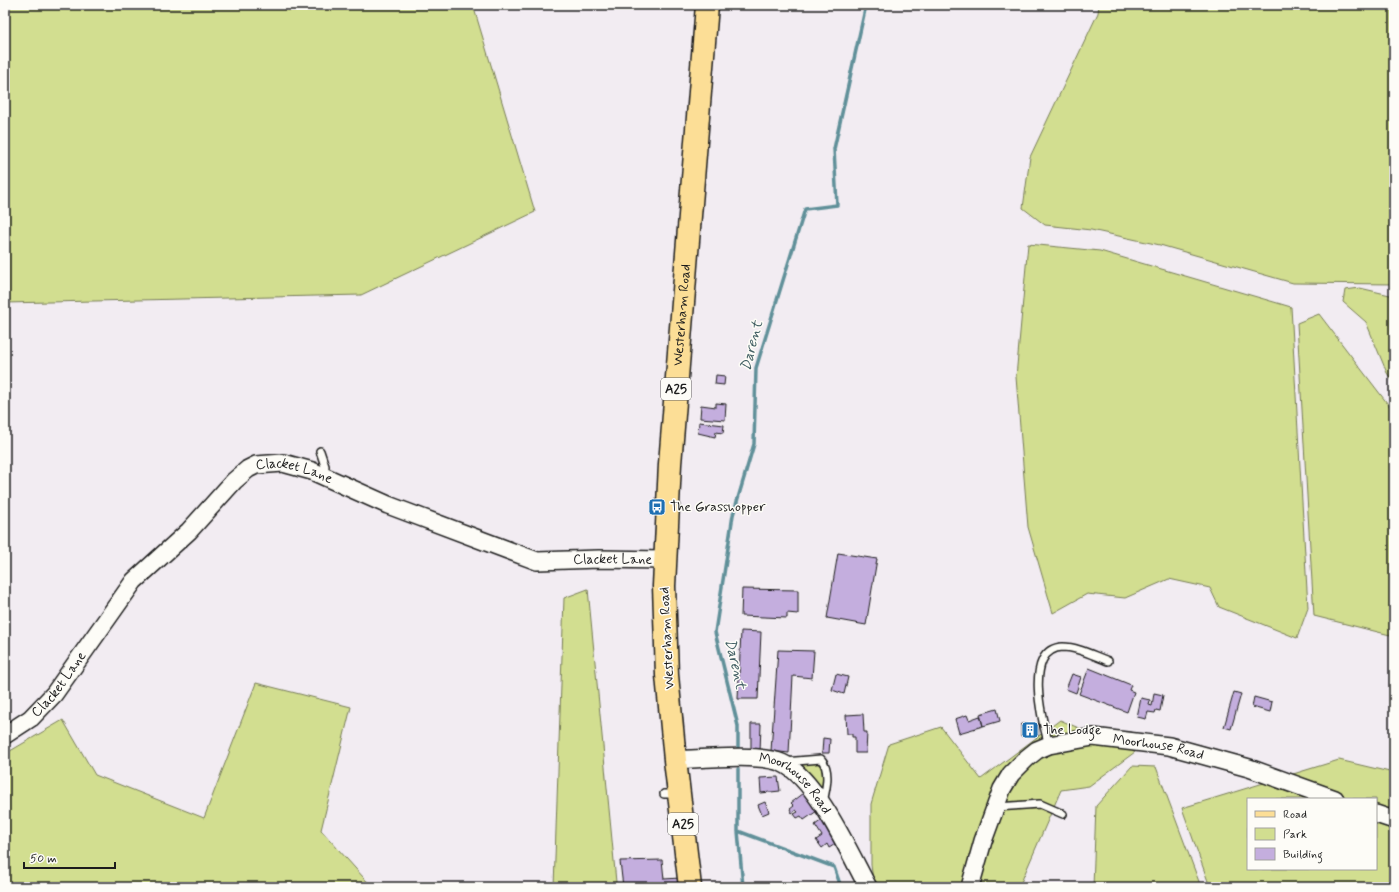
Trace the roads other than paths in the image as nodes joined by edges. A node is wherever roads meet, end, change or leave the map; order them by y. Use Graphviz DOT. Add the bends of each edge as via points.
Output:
graph roads {
  1 [pos="707,5"];
  2 [pos="320,451"];
  3 [pos="324,476"];
  4 [pos="664,560"];
  5 [pos="1108,661"];
  6 [pos="5,735"];
  7 [pos="1049,745"];
  8 [pos="675,760"];
  9 [pos="782,763"];
  10 [pos="1332,798"];
  11 [pos="822,804"];
  12 [pos="994,807"];
  13 [pos="1063,814"];
  14 [pos="1377,814"];
  15 [pos="1394,820"];
  16 [pos="690,887"];
  17 [pos="868,887"];
  18 [pos="970,887"];
  1 -- 4 [label="main road, Westerham Road / A25"];
  2 -- 3 [label="lane" via="325,466"];
  3 -- 4 [label="street, Clacket Lane" via="388,505 536,561"];
  3 -- 6 [label="street, Clacket Lane" via="295,466 272,463 256,465 241,474 189,531 128,588 47,703 27,721"];
  4 -- 8 [label="main road, Westerham Road / A25" via="665,642"];
  5 -- 7 [label="lane" via="1062,647 1049,653 1044,659 1039,675 1040,706"];
  7 -- 10 [label="street, Moorhouse Road" via="1093,738 1169,746 1249,768"];
  7 -- 12 [label="street, Moorhouse Road" via="1037,750 1011,774"];
  8 -- 9 [label="street, Moorhouse Road" via="741,758"];
  8 -- 16 [label="main road, Westerham Road / A25" via="672,794"];
  9 -- 11 [label="street, Moorhouse Road" via="796,772"];
  9 -- 11 [label="lane" via="790,760 821,759 827,768"];
  11 -- 17 [label="street, Moorhouse Road"];
  12 -- 13 [label="lane" via="1040,804"];
  12 -- 18 [label="street, Moorhouse Road"];
  14 -- 15 [label="street"];
}
